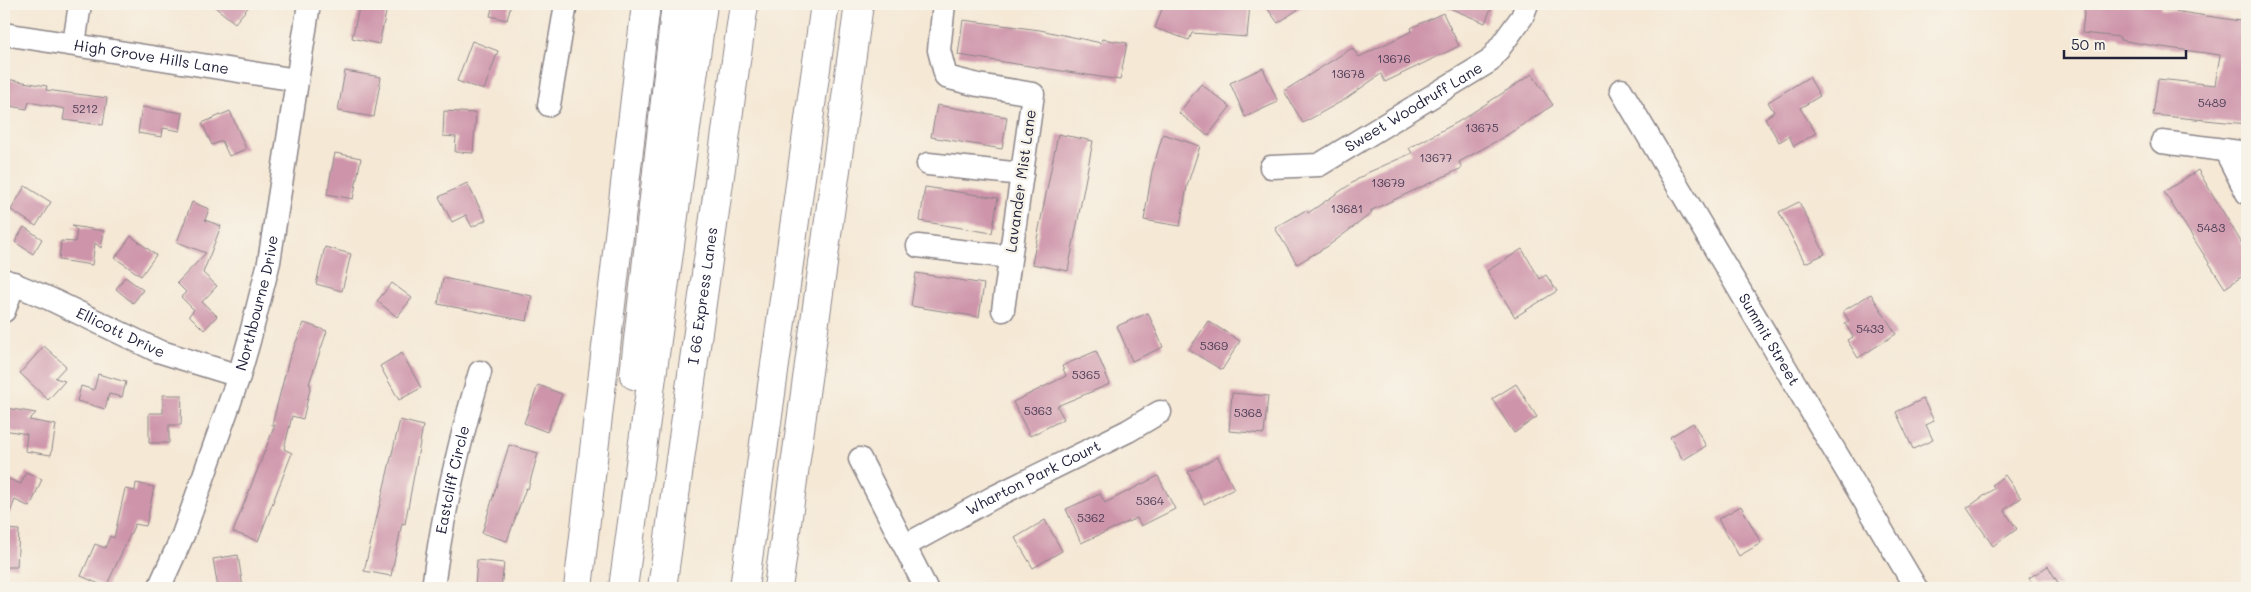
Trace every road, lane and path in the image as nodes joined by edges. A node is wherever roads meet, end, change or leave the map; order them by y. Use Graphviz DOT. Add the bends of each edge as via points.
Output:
graph roads {
  1 [pos="80,4"];
  2 [pos="309,4"];
  3 [pos="566,4"];
  4 [pos="646,4"];
  5 [pos="676,4"];
  6 [pos="703,4"];
  7 [pos="744,4"];
  8 [pos="825,4"];
  9 [pos="859,4"];
  10 [pos="944,4"];
  11 [pos="1527,4"];
  12 [pos="4,34"];
  13 [pos="74,44"];
  14 [pos="298,80"];
  15 [pos="1621,90"];
  16 [pos="549,105"];
  17 [pos="2162,142"];
  18 [pos="2224,150"];
  19 [pos="2247,153"];
  20 [pos="928,164"];
  21 [pos="1271,167"];
  22 [pos="1022,174"];
  23 [pos="2247,193"];
  24 [pos="918,246"];
  25 [pos="1010,257"];
  26 [pos="9,282"];
  27 [pos="1003,310"];
  28 [pos="4,311"];
  29 [pos="480,372"];
  30 [pos="239,376"];
  31 [pos="1160,412"];
  32 [pos="860,459"];
  33 [pos="906,545"];
  34 [pos="159,588"];
  35 [pos="433,588"];
  36 [pos="578,588"];
  37 [pos="614,588"];
  38 [pos="623,588"];
  39 [pos="662,588"];
  40 [pos="744,588"];
  41 [pos="778,588"];
  42 [pos="926,588"];
  43 [pos="1916,588"];
  1 -- 13 [label="street"];
  2 -- 14 [label="street, Northbourne Drive"];
  3 -- 16 [label="street"];
  4 -- 36 [label="highway"];
  5 -- 37 [label="highway" via="625,453"];
  6 -- 38 [label="highway"];
  7 -- 39 [label="highway, I 66 Express Lanes"];
  8 -- 40 [label="highway"];
  9 -- 41 [label="highway"];
  10 -- 22 [label="street, Lavander Mist Lane" via="939,50 946,77 1033,94"];
  11 -- 21 [label="street, Sweet Woodruff Lane" via="1522,17 1490,62 1319,165"];
  12 -- 13 [label="street, High Grove Hills Lane"];
  13 -- 14 [label="street, High Grove Hills Lane"];
  14 -- 30 [label="street, Northbourne Drive" via="270,262"];
  15 -- 43 [label="street, Summit Street"];
  17 -- 18 [label="street"];
  18 -- 19 [label="street"];
  18 -- 23 [label="street"];
  20 -- 22 [label="street"];
  22 -- 25 [label="street, Lavander Mist Lane"];
  24 -- 25 [label="street"];
  25 -- 27 [label="street, Lavander Mist Lane"];
  26 -- 28 [label="street"];
  26 -- 30 [label="street, Ellicott Drive" via="158,351"];
  29 -- 35 [label="street, Eastcliff Circle" via="465,422"];
  30 -- 34 [label="street, Northbourne Drive" via="183,534"];
  31 -- 33 [label="street, Wharton Park Court"];
  32 -- 33 [label="street"];
  33 -- 42 [label="street"];
}
